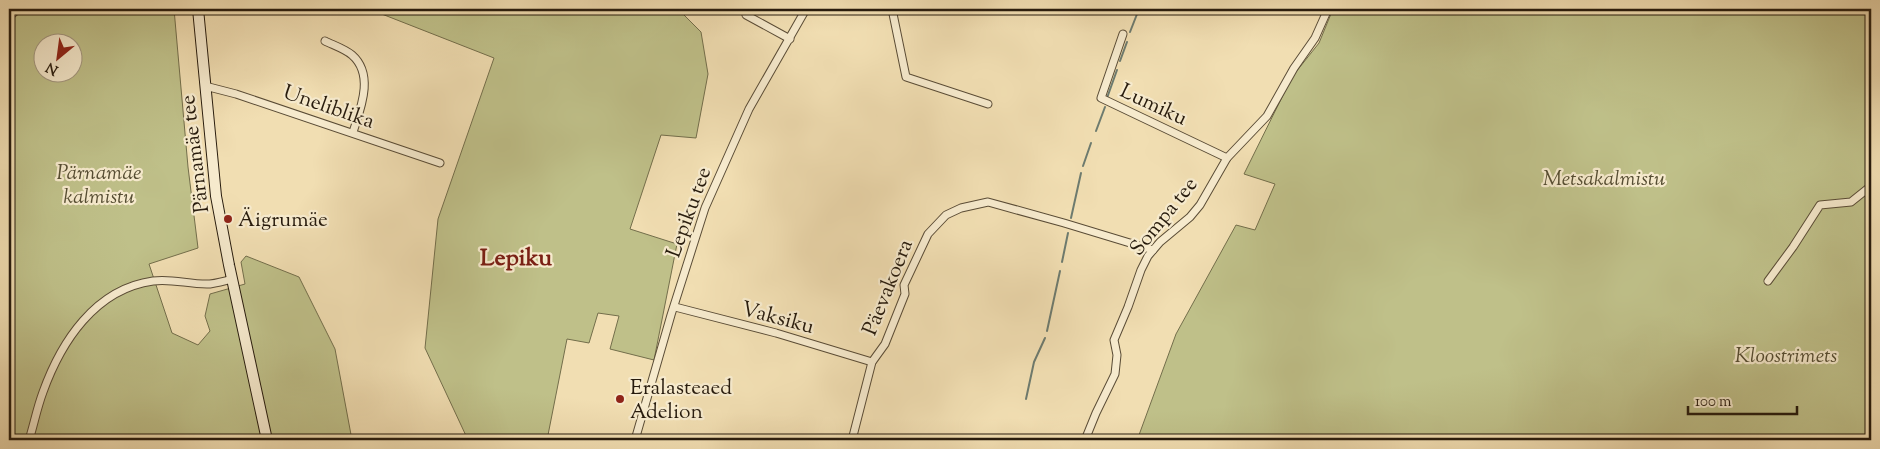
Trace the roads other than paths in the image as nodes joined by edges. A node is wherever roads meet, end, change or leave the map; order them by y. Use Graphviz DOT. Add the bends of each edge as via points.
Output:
graph roads {
  1 [pos="18,9"];
  2 [pos="198,9"];
  3 [pos="806,9"];
  4 [pos="892,9"];
  5 [pos="1328,9"];
  6 [pos="746,15"];
  7 [pos="9,16"];
  8 [pos="1123,34"];
  9 [pos="790,39"];
  10 [pos="325,41"];
  11 [pos="205,86"];
  12 [pos="988,104"];
  13 [pos="353,132"];
  14 [pos="1227,158"];
  15 [pos="440,163"];
  16 [pos="1871,186"];
  17 [pos="1154,250"];
  18 [pos="232,279"];
  19 [pos="1768,281"];
  20 [pos="674,307"];
  21 [pos="872,362"];
  22 [pos="29,440"];
  23 [pos="267,440"];
  24 [pos="635,440"];
  25 [pos="852,440"];
  26 [pos="1085,440"];
  1 -- 7 [label="street"];
  2 -- 11 [label="main road, Pärnamäe tee"];
  3 -- 9 [label="street, Lepiku tee"];
  4 -- 12 [label="street" via="906,77"];
  5 -- 14 [label="street, Sompa tee" via="1315,38 1274,106"];
  6 -- 9 [label="street"];
  8 -- 14 [label="street, Lumiku" via="1101,98"];
  9 -- 20 [label="street, Lepiku tee" via="749,109 721,170 698,226"];
  10 -- 13 [label="street" via="353,55 364,77 364,97"];
  11 -- 13 [label="street, Uneliblika"];
  11 -- 18 [label="main road, Pärnamäe tee" via="215,185"];
  13 -- 15 [label="street, Uneliblika"];
  14 -- 17 [label="street, Sompa tee" via="1200,205"];
  16 -- 19 [label="street" via="1851,202 1820,205"];
  17 -- 21 [label="street, Päevakoera" via="988,202 961,208 946,215 928,234 904,286 905,294 885,344"];
  17 -- 26 [label="street, Sompa tee" via="1141,270 1114,340 1117,355 1115,374"];
  18 -- 22 [label="street" via="210,284 152,281 104,299 76,329 61,353 43,392"];
  18 -- 23 [label="main road, Pärnamäe tee"];
  20 -- 21 [label="street, Vaksiku"];
  20 -- 24 [label="street, Lepiku tee"];
  21 -- 25 [label="street, Päevakoera"];
}
